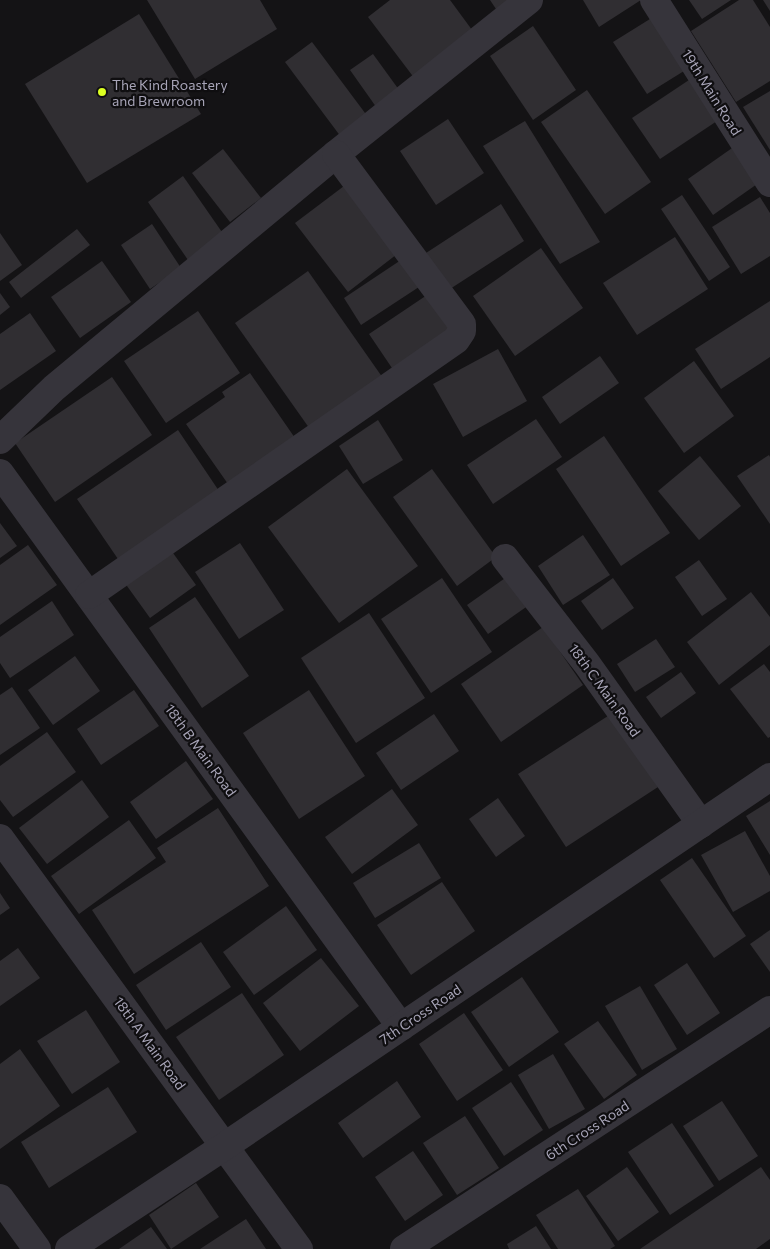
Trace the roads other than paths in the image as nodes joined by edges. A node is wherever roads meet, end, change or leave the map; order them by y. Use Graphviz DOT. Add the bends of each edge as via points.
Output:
graph roads {
  1 [pos="529,0"];
  2 [pos="654,0"];
  3 [pos="336,154"];
  4 [pos="770,183"];
  5 [pos="0,440"];
  6 [pos="0,473"];
  7 [pos="505,558"];
  8 [pos="89,595"];
  9 [pos="770,777"];
  10 [pos="701,824"];
  11 [pos="0,838"];
  12 [pos="770,1010"];
  13 [pos="401,1027"];
  14 [pos="225,1146"];
  15 [pos="0,1198"];
  16 [pos="37,1249"];
  17 [pos="69,1249"];
  18 [pos="299,1249"];
  19 [pos="404,1249"];
  1 -- 3 [label="street"];
  2 -- 4 [label="street, 19th Main Road"];
  3 -- 5 [label="street" via="54,388"];
  3 -- 8 [label="street" via="462,324 462,331 456,340"];
  6 -- 8 [label="street, 18th B Main Road"];
  7 -- 10 [label="street, 18th C Main Road" via="587,664"];
  8 -- 13 [label="street, 18th B Main Road"];
  9 -- 10 [label="street, 7th Cross Road"];
  10 -- 13 [label="street, 7th Cross Road"];
  11 -- 14 [label="street, 18th A Main Road"];
  12 -- 19 [label="street, 6th Cross Road"];
  13 -- 14 [label="street, 7th Cross Road"];
  14 -- 17 [label="street, 7th Cross Road"];
  14 -- 18 [label="street, 18th A Main Road"];
  15 -- 16 [label="street"];
}
